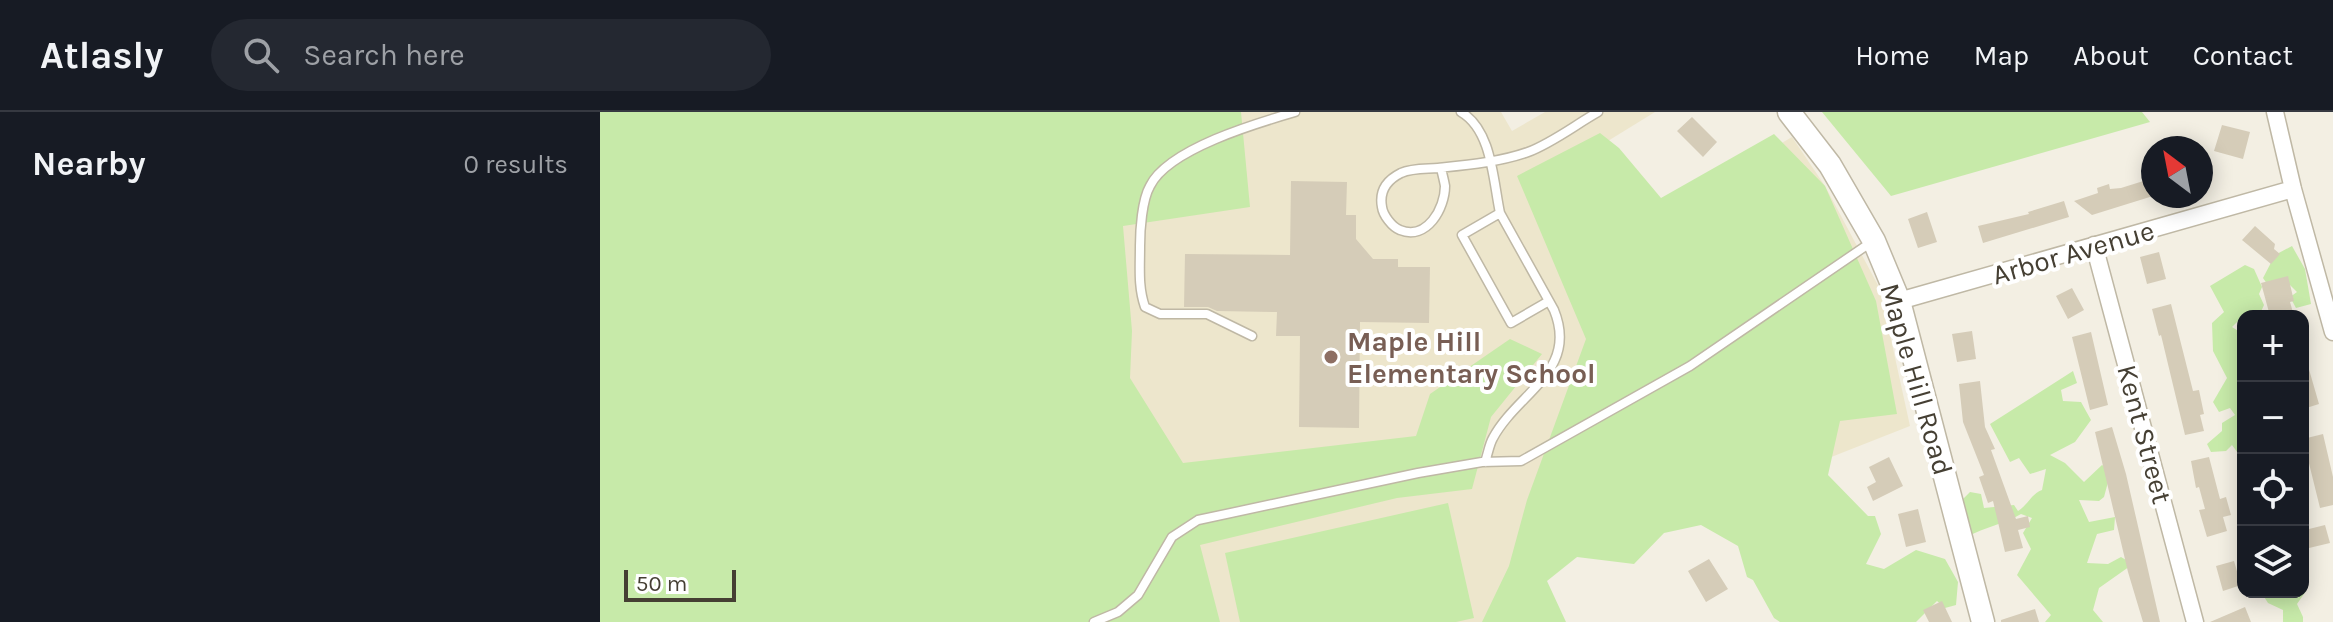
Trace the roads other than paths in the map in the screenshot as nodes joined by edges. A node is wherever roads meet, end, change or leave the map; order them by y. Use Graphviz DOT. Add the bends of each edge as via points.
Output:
graph roads {
  1 [pos="1295,112"];
  2 [pos="1461,112"];
  3 [pos="1598,112"];
  4 [pos="1789,112"];
  5 [pos="2275,112"];
  6 [pos="1489,161"];
  7 [pos="1441,168"];
  8 [pos="2293,189"];
  9 [pos="1500,213"];
  10 [pos="1874,241"];
  11 [pos="2094,245"];
  12 [pos="1549,301"];
  13 [pos="1899,301"];
  14 [pos="2333,332"];
  15 [pos="1252,336"];
  16 [pos="1485,462"];
  17 [pos="1094,622"];
  18 [pos="1983,622"];
  19 [pos="2195,622"];
  1 -- 15 [label="lane" via="1252,124 1177,157 1150,185 1140,230 1145,307 1160,314 1207,314"];
  2 -- 6 [label="lane" via="1484,137"];
  3 -- 6 [label="lane" via="1529,152"];
  4 -- 10 [label="street, Maple Hill Road" via="1830,165"];
  5 -- 8 [label="street"];
  6 -- 7 [label="lane"];
  6 -- 9 [label="lane"];
  7 -- 7 [label="lane" via="1445,187 1433,222 1423,229 1398,230 1383,214 1383,190 1389,180 1404,171"];
  8 -- 11 [label="street, Arbor Avenue"];
  8 -- 14 [label="street"];
  9 -- 12 [label="lane"];
  9 -- 12 [label="lane" via="1462,235 1511,323"];
  10 -- 13 [label="street, Maple Hill Road"];
  10 -- 16 [label="lane" via="1664,380 1521,461"];
  11 -- 13 [label="street, Arbor Avenue"];
  11 -- 19 [label="street, Kent Street"];
  12 -- 16 [label="lane" via="1560,324 1559,351 1544,380 1492,438"];
  13 -- 18 [label="street, Maple Hill Road"];
  16 -- 17 [label="lane" via="1198,520 1172,537 1138,595 1118,612"];
}
